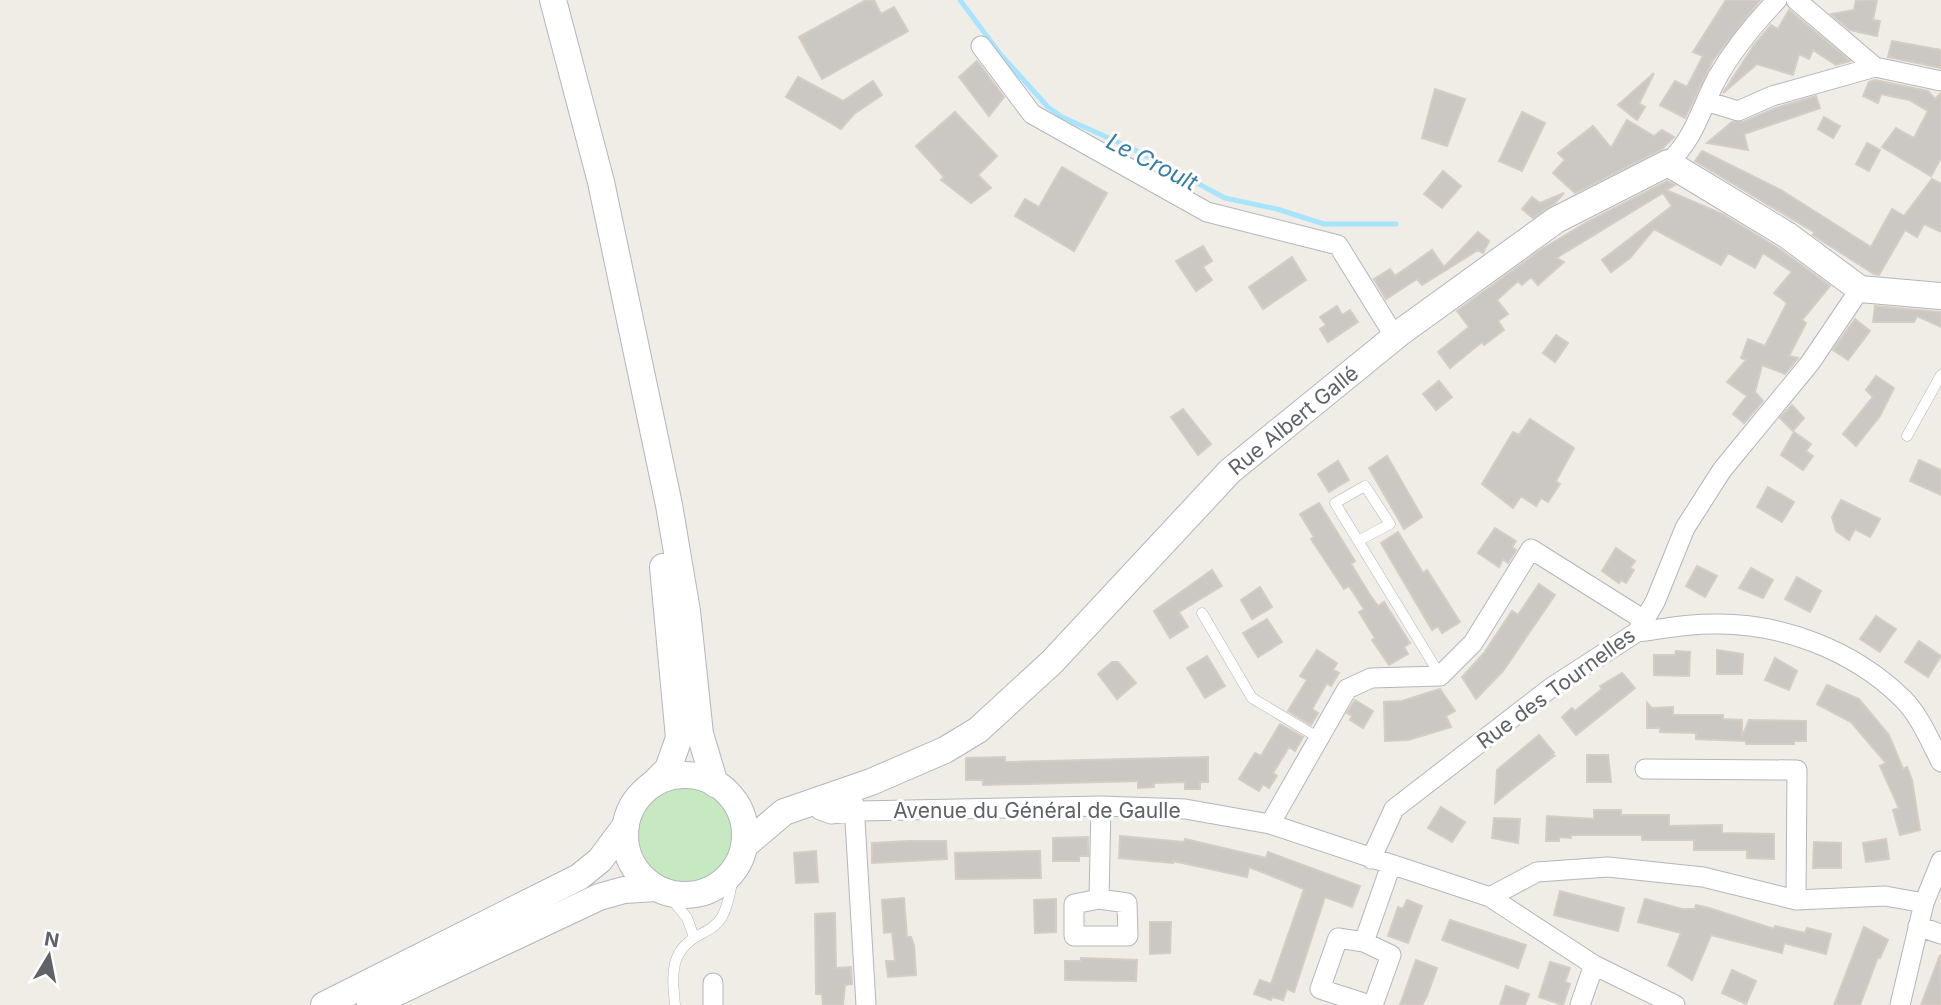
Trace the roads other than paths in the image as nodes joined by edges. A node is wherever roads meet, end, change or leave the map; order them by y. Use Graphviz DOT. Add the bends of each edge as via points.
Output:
graph roads {
  1 [pos="553,0"];
  2 [pos="1777,0"];
  3 [pos="1796,0"];
  4 [pos="981,46"];
  5 [pos="1875,66"];
  6 [pos="1938,84"];
  7 [pos="1706,101"];
  8 [pos="1668,163"];
  9 [pos="1860,289"];
  10 [pos="1941,296"];
  11 [pos="1395,337"];
  12 [pos="1941,375"];
  13 [pos="649,419"];
  14 [pos="1907,436"];
  15 [pos="1358,541"];
  16 [pos="1202,613"];
  17 [pos="1640,626"];
  18 [pos="1440,676"];
  19 [pos="1318,738"];
  20 [pos="1941,762"];
  21 [pos="1645,769"];
  22 [pos="653,784"];
  23 [pos="720,787"];
  24 [pos="853,805"];
  25 [pos="1101,806"];
  26 [pos="784,812"];
  27 [pos="1270,824"];
  28 [pos="626,825"];
  29 [pos="740,857"];
  30 [pos="1371,859"];
  31 [pos="1941,860"];
  32 [pos="1391,865"];
  33 [pos="661,890"];
  34 [pos="1490,897"];
  35 [pos="1099,899"];
  36 [pos="1796,900"];
  37 [pos="1924,903"];
  38 [pos="1918,926"];
  39 [pos="1941,934"];
  40 [pos="694,937"];
  41 [pos="1364,942"];
  42 [pos="1594,965"];
  43 [pos="713,983"];
  44 [pos="324,1005"];
  45 [pos="370,1005"];
  46 [pos="675,1005"];
  47 [pos="713,1005"];
  48 [pos="866,1005"];
  49 [pos="1371,1005"];
  50 [pos="1580,1005"];
  51 [pos="1675,1005"];
  52 [pos="1900,1005"];
  1 -- 13 [label="street" via="601,182"];
  2 -- 7 [label="street, Rue Albert Gallé" via="1743,34"];
  3 -- 5 [label="street"];
  4 -- 11 [label="street" via="1032,114 1067,134 1207,212 1338,245"];
  5 -- 6 [label="street"];
  5 -- 7 [label="street" via="1772,96 1738,111"];
  7 -- 8 [label="street, Rue Albert Gallé" via="1686,146"];
  8 -- 9 [label="street" via="1787,235"];
  8 -- 11 [label="street, Rue Albert Gallé" via="1556,220"];
  9 -- 10 [label="street"];
  9 -- 17 [label="street, Rue des Tournelles" via="1810,363 1722,470 1685,528 1655,602"];
  11 -- 24 [label="street, Rue Albert Gallé" via="1230,471 1052,662 978,730"];
  12 -- 14 [label="lane"];
  13 -- 22 [label="street" via="679,738 668,769"];
  13 -- 23 [label="street" via="677,551 700,734"];
  15 -- 15 [label="lane" via="1335,503 1365,486 1390,524"];
  15 -- 18 [label="lane"];
  16 -- 19 [label="lane" via="1252,698"];
  17 -- 18 [label="street" via="1531,549 1473,643"];
  17 -- 20 [label="street" via="1764,626 1825,647 1863,667 1904,699"];
  17 -- 30 [label="street, Rue des Tournelles" via="1394,808"];
  18 -- 19 [label="street" via="1371,678 1347,689"];
  19 -- 27 [label="street"];
  21 -- 36 [label="street" via="1797,770"];
  22 -- 23 [label="street" via="686,775"];
  22 -- 28 [label="street" via="631,809"];
  23 -- 26 [label="street" via="751,805"];
  23 -- 29 [label="street" via="741,811 745,828"];
  24 -- 25 [label="street, Avenue du Général de Gaulle"];
  24 -- 26 [label="street, Rue Albert Gallé" via="816,803"];
  24 -- 48 [label="street"];
  25 -- 27 [label="street, Avenue du Général de Gaulle" via="1185,809"];
  25 -- 35 [label="street"];
  26 -- 29 [label="street"];
  27 -- 30 [label="street, Avenue du Général de Gaulle"];
  28 -- 33 [label="street" via="625,844 631,861 641,876"];
  28 -- 44 [label="street" via="600,860 579,877"];
  29 -- 33 [label="street" via="717,887 685,895"];
  29 -- 40 [label="lane" via="722,916"];
  30 -- 32 [label="street, Avenue du Général de Gaulle"];
  31 -- 37 [label="street"];
  32 -- 34 [label="street, Avenue du Général de Gaulle"];
  32 -- 41 [label="street"];
  33 -- 40 [label="lane" via="687,918"];
  33 -- 45 [label="street" via="624,890 579,905"];
  34 -- 36 [label="street" via="1537,872 1608,867 1703,877"];
  34 -- 42 [label="street, Avenue du Général de Gaulle"];
  36 -- 37 [label="street" via="1885,896"];
  37 -- 38 [label="street"];
  38 -- 39 [label="street"];
  38 -- 52 [label="street"];
  40 -- 46 [label="lane" via="672,964"];
  41 -- 49 [label="street" via="1391,955"];
  41 -- 49 [label="street" via="1338,938 1320,989"];
  42 -- 50 [label="street"];
  42 -- 51 [label="street, Avenue du Général de Gaulle"];
  43 -- 47 [label="street"];
}
